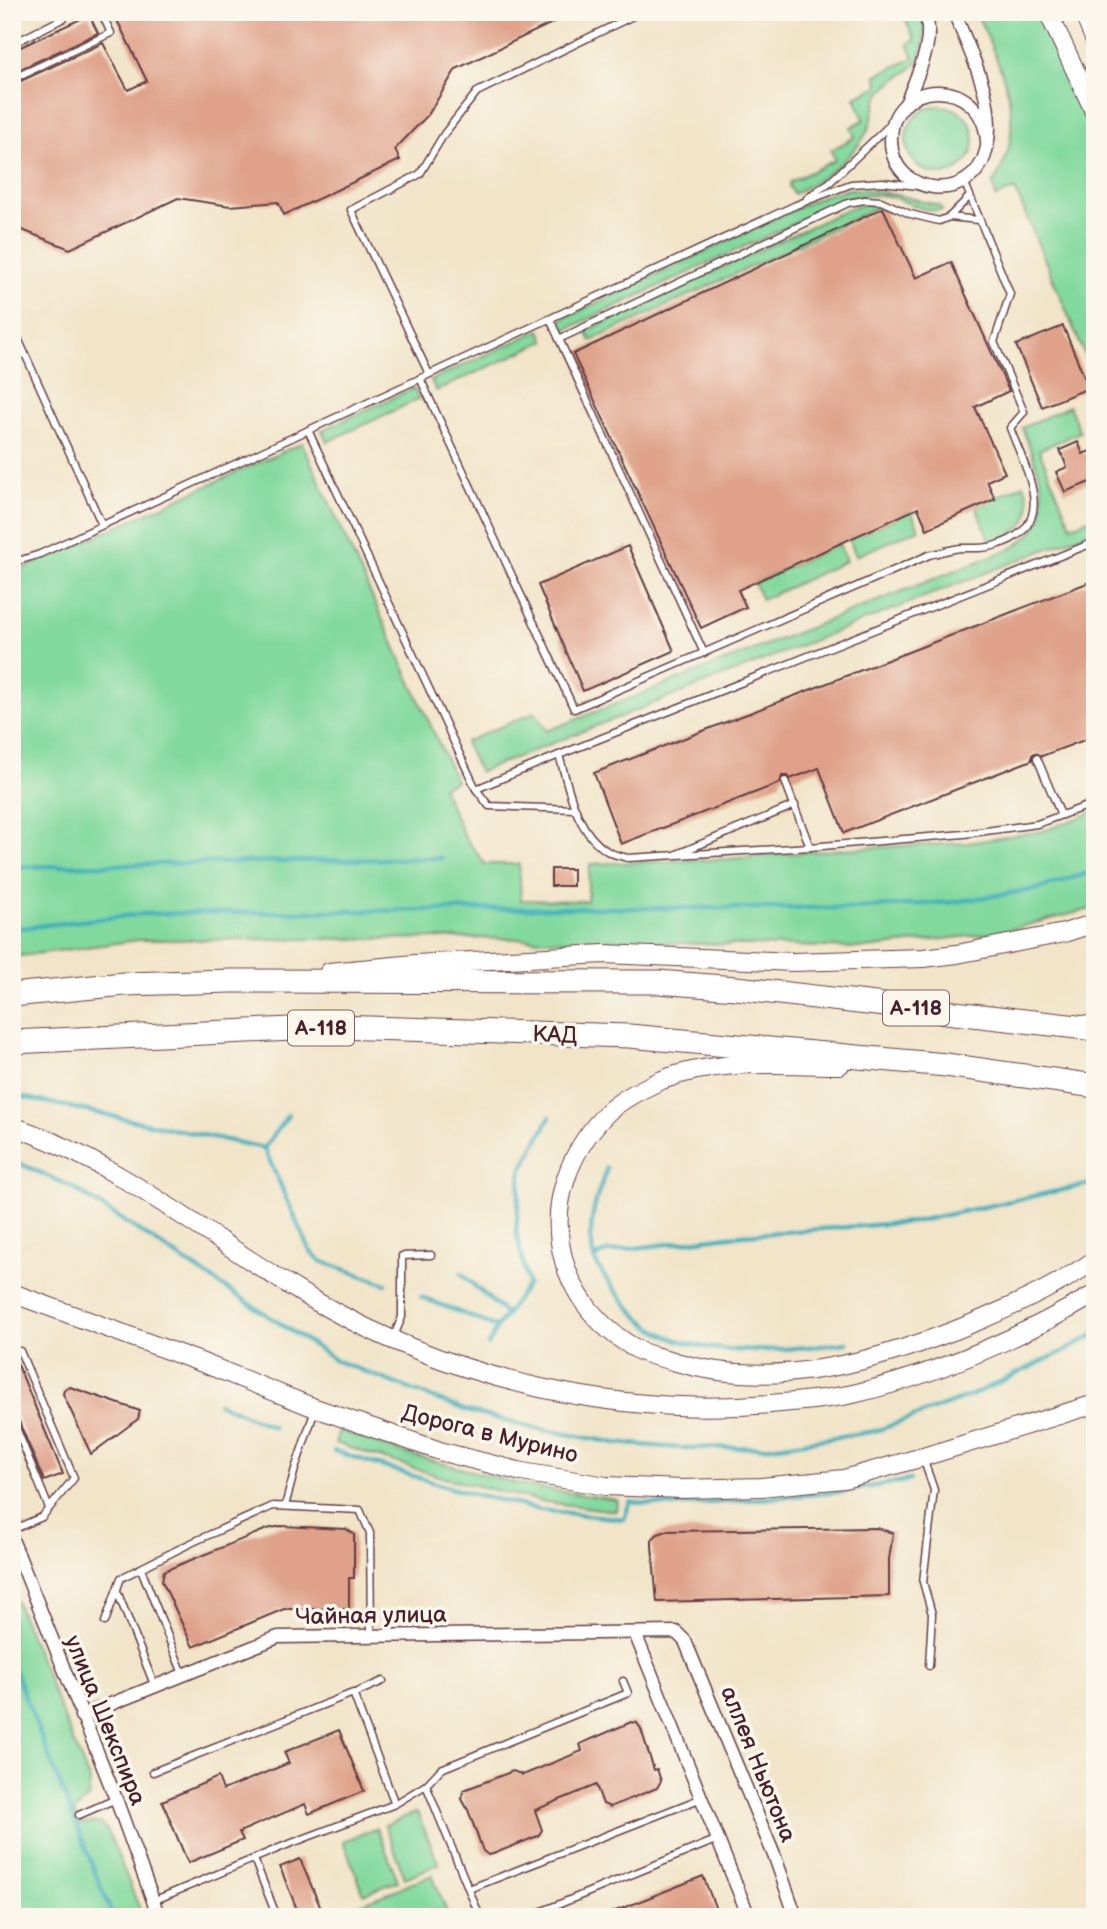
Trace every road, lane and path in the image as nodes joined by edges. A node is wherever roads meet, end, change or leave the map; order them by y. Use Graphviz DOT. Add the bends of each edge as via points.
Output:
graph roads {
  1 [pos="61,12"];
  2 [pos="101,12"];
  3 [pos="641,12"];
  4 [pos="925,12"];
  5 [pos="954,12"];
  6 [pos="1048,12"];
  7 [pos="1083,12"];
  8 [pos="1095,41"];
  9 [pos="12,44"];
  10 [pos="12,79"];
  11 [pos="906,104"];
  12 [pos="1095,113"];
  13 [pos="895,120"];
  14 [pos="987,142"];
  15 [pos="964,181"];
  16 [pos="937,189"];
  17 [pos="970,196"];
  18 [pos="796,205"];
  19 [pos="949,217"];
  20 [pos="979,220"];
  21 [pos="550,319"];
  22 [pos="12,325"];
  23 [pos="559,339"];
  24 [pos="429,374"];
  25 [pos="420,378"];
  26 [pos="308,430"];
  27 [pos="102,525"];
  28 [pos="1095,542"];
  29 [pos="12,564"];
  30 [pos="704,653"];
  31 [pos="559,755"];
  32 [pos="1037,758"];
  33 [pos="785,781"];
  34 [pos="476,789"];
  35 [pos="1095,803"];
  36 [pos="795,805"];
  37 [pos="576,809"];
  38 [pos="1060,815"];
  39 [pos="810,847"];
  40 [pos="672,856"];
  41 [pos="1095,923"];
  42 [pos="230,981"];
  43 [pos="12,995"];
  44 [pos="1095,1029"];
  45 [pos="12,1042"];
  46 [pos="946,1065"];
  47 [pos="1095,1086"];
  48 [pos="12,1126"];
  49 [pos="431,1255"];
  50 [pos="1095,1260"];
  51 [pos="12,1293"];
  52 [pos="1095,1294"];
  53 [pos="392,1341"];
  54 [pos="12,1353"];
  55 [pos="1095,1404"];
  56 [pos="315,1408"];
  57 [pos="12,1418"];
  58 [pos="923,1457"];
  59 [pos="285,1506"];
  60 [pos="49,1508"];
  61 [pos="12,1530"];
  62 [pos="12,1539"];
  63 [pos="141,1569"];
  64 [pos="117,1591"];
  65 [pos="105,1622"];
  66 [pos="676,1632"];
  67 [pos="635,1633"];
  68 [pos="371,1634"];
  69 [pos="929,1666"];
  70 [pos="184,1676"];
  71 [pos="383,1681"];
  72 [pos="623,1681"];
  73 [pos="155,1687"];
  74 [pos="353,1694"];
  75 [pos="81,1716"];
  76 [pos="153,1772"];
  77 [pos="426,1785"];
  78 [pos="702,1798"];
  79 [pos="116,1799"];
  80 [pos="395,1804"];
  81 [pos="79,1815"];
  82 [pos="719,1839"];
  83 [pos="254,1859"];
  84 [pos="469,1889"];
  85 [pos="153,1901"];
  86 [pos="159,1917"];
  87 [pos="277,1917"];
  88 [pos="480,1917"];
  89 [pos="528,1917"];
  90 [pos="749,1917"];
  91 [pos="796,1917"];
  1 -- 9 [label="lane" via="64,19"];
  2 -- 10 [label="lane" via="111,33"];
  3 -- 24 [label="lane" via="477,92 420,174 351,210"];
  4 -- 11 [label="street" via="928,46"];
  5 -- 14 [label="street" via="984,88"];
  6 -- 12 [label="main road"];
  7 -- 8 [label="main road"];
  11 -- 13 [label="street"];
  11 -- 14 [label="street" via="931,92 959,96 980,115"];
  13 -- 16 [label="street" via="891,148 897,166 910,179"];
  13 -- 18 [label="lane" via="830,182"];
  14 -- 15 [label="street" via="983,160"];
  15 -- 16 [label="street"];
  15 -- 17 [label="lane"];
  16 -- 18 [label="lane" via="882,182 851,184"];
  17 -- 19 [label="lane"];
  17 -- 20 [label="lane"];
  18 -- 21 [label="lane"];
  19 -- 20 [label="lane"];
  19 -- 23 [label="lane" via="939,221 881,201 848,203"];
  20 -- 30 [label="lane" via="1010,294 994,342 1024,412 1010,428 1033,491 1032,521 1022,534 1006,542 929,555"];
  21 -- 23 [label="lane"];
  21 -- 24 [label="lane"];
  22 -- 27 [label="lane"];
  23 -- 30 [label="lane"];
  24 -- 25 [label="lane"];
  25 -- 26 [label="lane"];
  25 -- 30 [label="lane" via="574,709"];
  26 -- 27 [label="lane"];
  26 -- 34 [label="lane"];
  27 -- 29 [label="lane"];
  28 -- 31 [label="lane"];
  31 -- 34 [label="lane"];
  31 -- 37 [label="lane"];
  32 -- 38 [label="lane"];
  33 -- 36 [label="lane"];
  34 -- 37 [label="lane" via="489,806"];
  35 -- 38 [label="lane"];
  36 -- 39 [label="lane"];
  36 -- 40 [label="lane"];
  37 -- 40 [label="lane" via="589,836 608,852 628,858"];
  38 -- 39 [label="lane" via="1037,824 964,834"];
  39 -- 40 [label="lane"];
  41 -- 42 [label="main road" via="923,958 793,961 604,954 415,964"];
  42 -- 43 [label="highway, А-118" via="124,984"];
  42 -- 44 [label="highway, А-118" via="658,982"];
  45 -- 46 [label="highway, КАД / А-118" via="335,1027 629,1036"];
  46 -- 47 [label="highway, КАД / А-118"];
  46 -- 50 [label="main road" via="752,1065 699,1070 664,1079 634,1094 605,1114 567,1170 558,1207 559,1243 574,1288 602,1324 642,1352 699,1369 747,1374 847,1364 893,1352 1044,1291"];
  48 -- 53 [label="main road" via="117,1175 317,1302"];
  49 -- 53 [label="lane" via="402,1256 402,1317"];
  51 -- 56 [label="main road, Дорога в Мурино"];
  52 -- 53 [label="main road" via="1005,1342 903,1380 854,1394 750,1406 632,1403 566,1393 512,1382"];
  54 -- 60 [label="lane" via="20,1351 74,1478"];
  55 -- 58 [label="main road, Дорога в Мурино"];
  56 -- 58 [label="main road, Дорога в Мурино" via="443,1452 606,1486 761,1487 844,1479"];
  56 -- 59 [label="lane"];
  57 -- 60 [label="lane"];
  58 -- 69 [label="lane" via="934,1490 923,1582 932,1614"];
  59 -- 63 [label="lane" via="273,1506"];
  59 -- 68 [label="lane" via="360,1510 370,1533"];
  60 -- 61 [label="lane" via="42,1517"];
  62 -- 75 [label="street, улица Шекспира"];
  63 -- 64 [label="lane" via="121,1578"];
  63 -- 70 [label="lane"];
  64 -- 65 [label="lane"];
  64 -- 73 [label="lane"];
  66 -- 67 [label="street, Чайная улица"];
  66 -- 91 [label="street, аллея Ньютона" via="692,1656"];
  67 -- 68 [label="street, Чайная улица"];
  67 -- 78 [label="street"];
  68 -- 70 [label="street, Чайная улица" via="278,1637"];
  70 -- 73 [label="street, Чайная улица"];
  71 -- 74 [label="lane"];
  72 -- 77 [label="lane" via="628,1693 441,1769"];
  73 -- 75 [label="street, Чайная улица"];
  74 -- 76 [label="lane"];
  74 -- 80 [label="lane"];
  75 -- 79 [label="street, улица Шекспира"];
  77 -- 80 [label="lane"];
  77 -- 84 [label="lane"];
  78 -- 82 [label="street"];
  78 -- 84 [label="lane"];
  79 -- 81 [label="lane"];
  79 -- 85 [label="street, улица Шекспира"];
  80 -- 83 [label="lane"];
  82 -- 89 [label="lane"];
  82 -- 90 [label="street"];
  83 -- 85 [label="lane"];
  83 -- 87 [label="lane"];
  84 -- 88 [label="lane"];
  85 -- 86 [label="street, улица Шекспира"];
}
